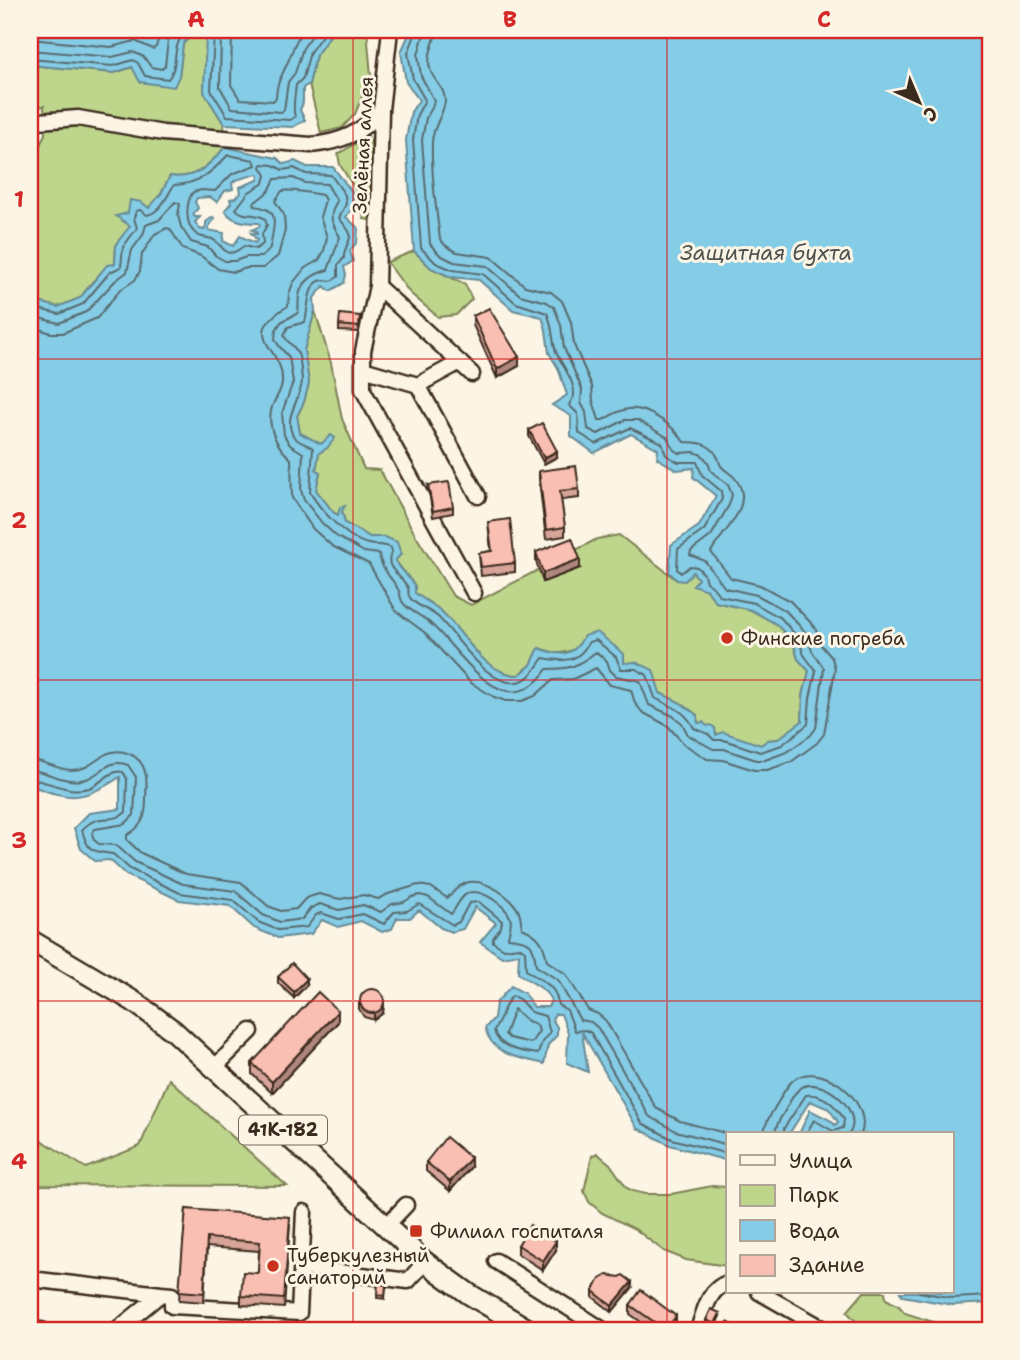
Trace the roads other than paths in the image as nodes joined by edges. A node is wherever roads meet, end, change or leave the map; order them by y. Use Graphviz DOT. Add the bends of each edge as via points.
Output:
graph roads {
  1 [pos="390,30"];
  2 [pos="381,110"];
  3 [pos="30,127"];
  4 [pos="377,286"];
  5 [pos="460,362"];
  6 [pos="363,369"];
  7 [pos="472,374"];
  8 [pos="418,385"];
  9 [pos="478,496"];
  10 [pos="474,593"];
  11 [pos="30,940"];
  12 [pos="251,1031"];
  13 [pos="215,1067"];
  14 [pos="406,1205"];
  15 [pos="304,1212"];
  16 [pos="386,1226"];
  17 [pos="496,1261"];
  18 [pos="425,1262"];
  19 [pos="301,1267"];
  20 [pos="30,1279"];
  21 [pos="726,1284"];
  22 [pos="161,1294"];
  23 [pos="764,1294"];
  24 [pos="30,1329"];
  25 [pos="42,1330"];
  26 [pos="117,1330"];
  27 [pos="528,1330"];
  28 [pos="603,1330"];
  29 [pos="698,1330"];
  30 [pos="827,1330"];
  1 -- 2 [label="street, Зелёная аллея"];
  2 -- 3 [label="street" via="367,127 331,144 311,145 163,133 78,117 39,121"];
  2 -- 4 [label="street, Зелёная аллея"];
  4 -- 5 [label="street"];
  4 -- 6 [label="street, Зелёная аллея"];
  5 -- 7 [label="street"];
  5 -- 8 [label="street"];
  6 -- 8 [label="street"];
  6 -- 10 [label="street, Зелёная аллея" via="363,390"];
  8 -- 9 [label="street"];
  11 -- 13 [label="main road, 41К-182" via="152,1014"];
  12 -- 13 [label="street"];
  13 -- 16 [label="main road, 41К-182"];
  14 -- 16 [label="street"];
  15 -- 19 [label="street"];
  16 -- 18 [label="main road, 41К-182"];
  17 -- 28 [label="street"];
  18 -- 19 [label="street" via="408,1281"];
  18 -- 27 [label="main road, 41К-182"];
  19 -- 22 [label="street" via="299,1313 172,1306 172,1295"];
  20 -- 22 [label="street"];
  21 -- 29 [label="street" via="709,1298"];
  22 -- 26 [label="street"];
  23 -- 30 [label="street"];
  24 -- 25 [label="street"];
}
